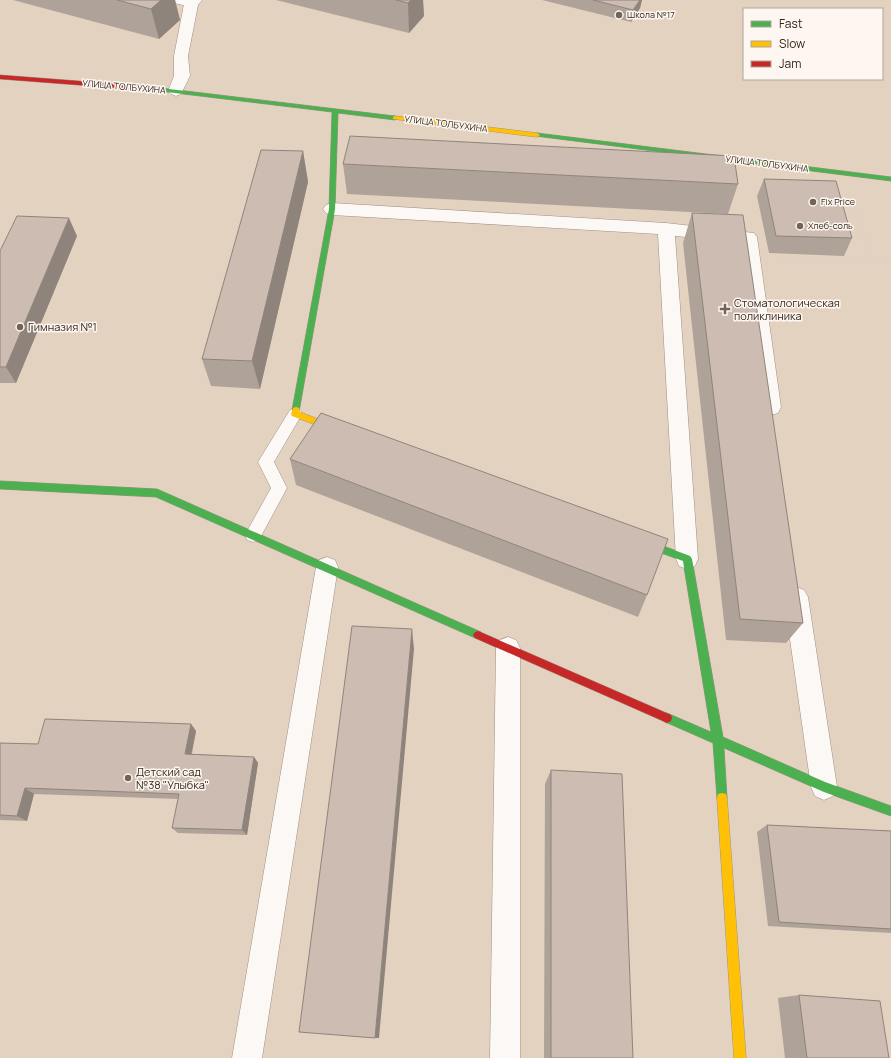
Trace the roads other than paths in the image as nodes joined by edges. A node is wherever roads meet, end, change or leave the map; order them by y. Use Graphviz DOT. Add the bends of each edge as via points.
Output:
graph roads {
  1 [pos="174,0"];
  2 [pos="193,2"];
  3 [pos="0,77"];
  4 [pos="176,91"];
  5 [pos="335,111"];
  6 [pos="891,179"];
  7 [pos="332,209"];
  8 [pos="666,229"];
  9 [pos="294,414"];
  10 [pos="773,424"];
  11 [pos="354,436"];
  12 [pos="0,485"];
  13 [pos="253,535"];
  14 [pos="628,537"];
  15 [pos="687,559"];
  16 [pos="327,568"];
  17 [pos="794,582"];
  18 [pos="508,648"];
  19 [pos="718,741"];
  20 [pos="824,787"];
  21 [pos="891,811"];
  22 [pos="247,1058"];
  23 [pos="505,1058"];
  24 [pos="740,1058"];
  1 -- 2 [label="lane"];
  2 -- 4 [label="street" via="181,56 182,76"];
  3 -- 4 [label="street, УЛИЦА ТОЛБУХИНА"];
  4 -- 5 [label="street, УЛИЦА ТОЛБУХИНА"];
  5 -- 6 [label="street, УЛИЦА ТОЛБУХИНА"];
  5 -- 7 [label="street"];
  7 -- 8 [label="street"];
  7 -- 9 [label="street"];
  8 -- 10 [label="street" via="748,237"];
  8 -- 15 [label="street"];
  9 -- 11 [label="street"];
  9 -- 13 [label="lane" via="266,462 280,488"];
  12 -- 13 [label="street" via="157,493"];
  13 -- 16 [label="street"];
  14 -- 15 [label="street"];
  15 -- 19 [label="street"];
  16 -- 18 [label="street"];
  16 -- 22 [label="street"];
  17 -- 20 [label="street"];
  18 -- 19 [label="street"];
  18 -- 23 [label="street"];
  19 -- 20 [label="street"];
  19 -- 24 [label="street"];
  20 -- 21 [label="street"];
}
